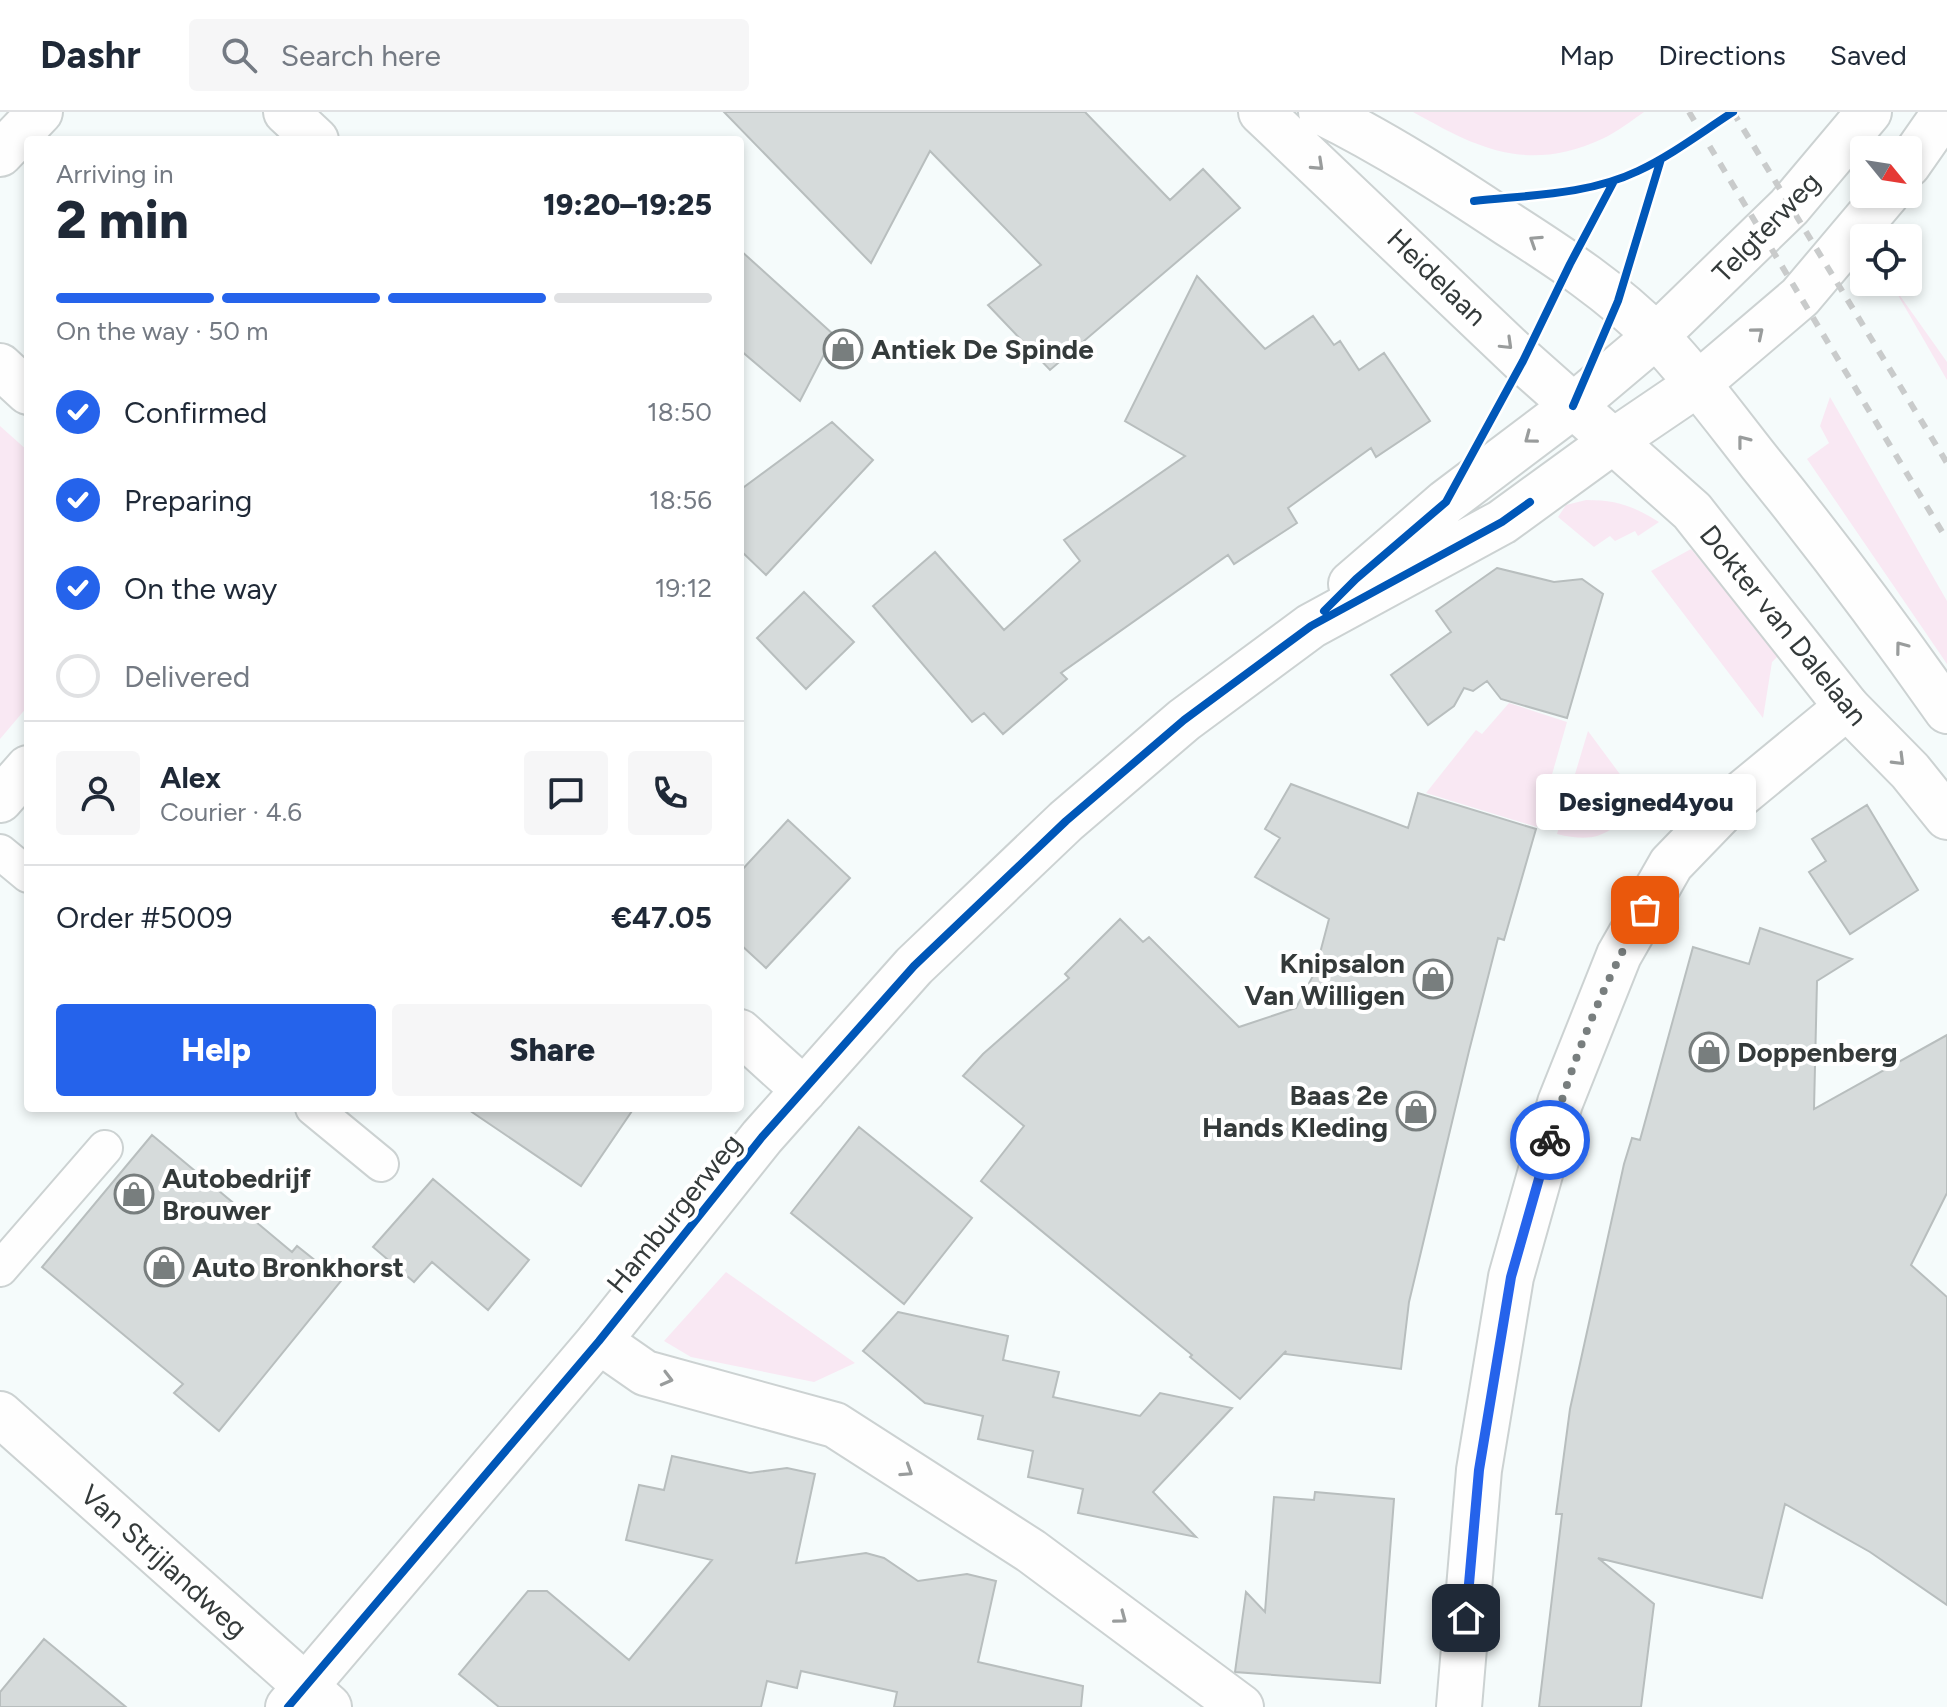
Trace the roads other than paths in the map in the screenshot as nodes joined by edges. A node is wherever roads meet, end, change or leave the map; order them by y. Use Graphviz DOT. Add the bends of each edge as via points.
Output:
graph roads {
  1 [pos="40,112"];
  2 [pos="286,112"];
  3 [pos="1261,112"];
  4 [pos="1321,112"];
  5 [pos="1869,112"];
  6 [pos="1945,112"];
  7 [pos="312,136"];
  8 [pos="1922,145"];
  9 [pos="0,154"];
  10 [pos="1875,208"];
  11 [pos="1656,336"];
  12 [pos="0,366"];
  13 [pos="1699,383"];
  14 [pos="24,388"];
  15 [pos="1573,406"];
  16 [pos="1612,442"];
  17 [pos="1311,626"];
  18 [pos="1847,707"];
  19 [pos="1947,711"];
  20 [pos="24,773"];
  21 [pos="0,800"];
  22 [pos="1947,817"];
  23 [pos="0,852"];
  24 [pos="24,872"];
  25 [pos="744,1036"];
  26 [pos="804,1090"];
  27 [pos="318,1112"];
  28 [pos="105,1148"];
  29 [pos="381,1164"];
  30 [pos="0,1269"];
  31 [pos="599,1341"];
  32 [pos="0,1414"];
  33 [pos="307,1700"];
  34 [pos="1241,1707"];
  35 [pos="1459,1707"];
  1 -- 9 [label="street"];
  2 -- 7 [label="street"];
  3 -- 15 [label="street, Heidelaan, one-way"];
  11 -- 4 [label="street, one-way" via="1570,264"];
  5 -- 11 [label="street, Telgterweg" via="1789,207"];
  6 -- 8 [label="street"];
  13 -- 10 [label="street, one-way" via="1800,297"];
  11 -- 13 [label="street"];
  11 -- 15 [label="street, Hamburgerweg"];
  12 -- 14 [label="street"];
  13 -- 16 [label="street, Hamburgerweg"];
  19 -- 13 [label="street, one-way"];
  15 -- 16 [label="street, Heidelaan"];
  15 -- 17 [label="street, Hamburgerweg, one-way" via="1446,502 1356,579"];
  16 -- 17 [label="street, Hamburgerweg" via="1502,522"];
  16 -- 18 [label="street, Dokter van Dalelaan" via="1692,511"];
  17 -- 26 [label="street, Hamburgerweg" via="1184,720 1066,821 914,966"];
  18 -- 22 [label="street, Dokter van Dalelaan, one-way"];
  18 -- 35 [label="street" via="1728,805 1671,864 1619,955 1560,1103 1511,1277 1481,1455"];
  20 -- 21 [label="street"];
  23 -- 24 [label="lane"];
  25 -- 26 [label="street"];
  26 -- 31 [label="street, Hamburgerweg"];
  27 -- 29 [label="lane"];
  28 -- 30 [label="lane"];
  31 -- 33 [label="street, Hamburgerweg"];
  31 -- 34 [label="street, one-way" via="645,1373 835,1425 1031,1551"];
  32 -- 33 [label="street, Van Strijlandweg"];
}
